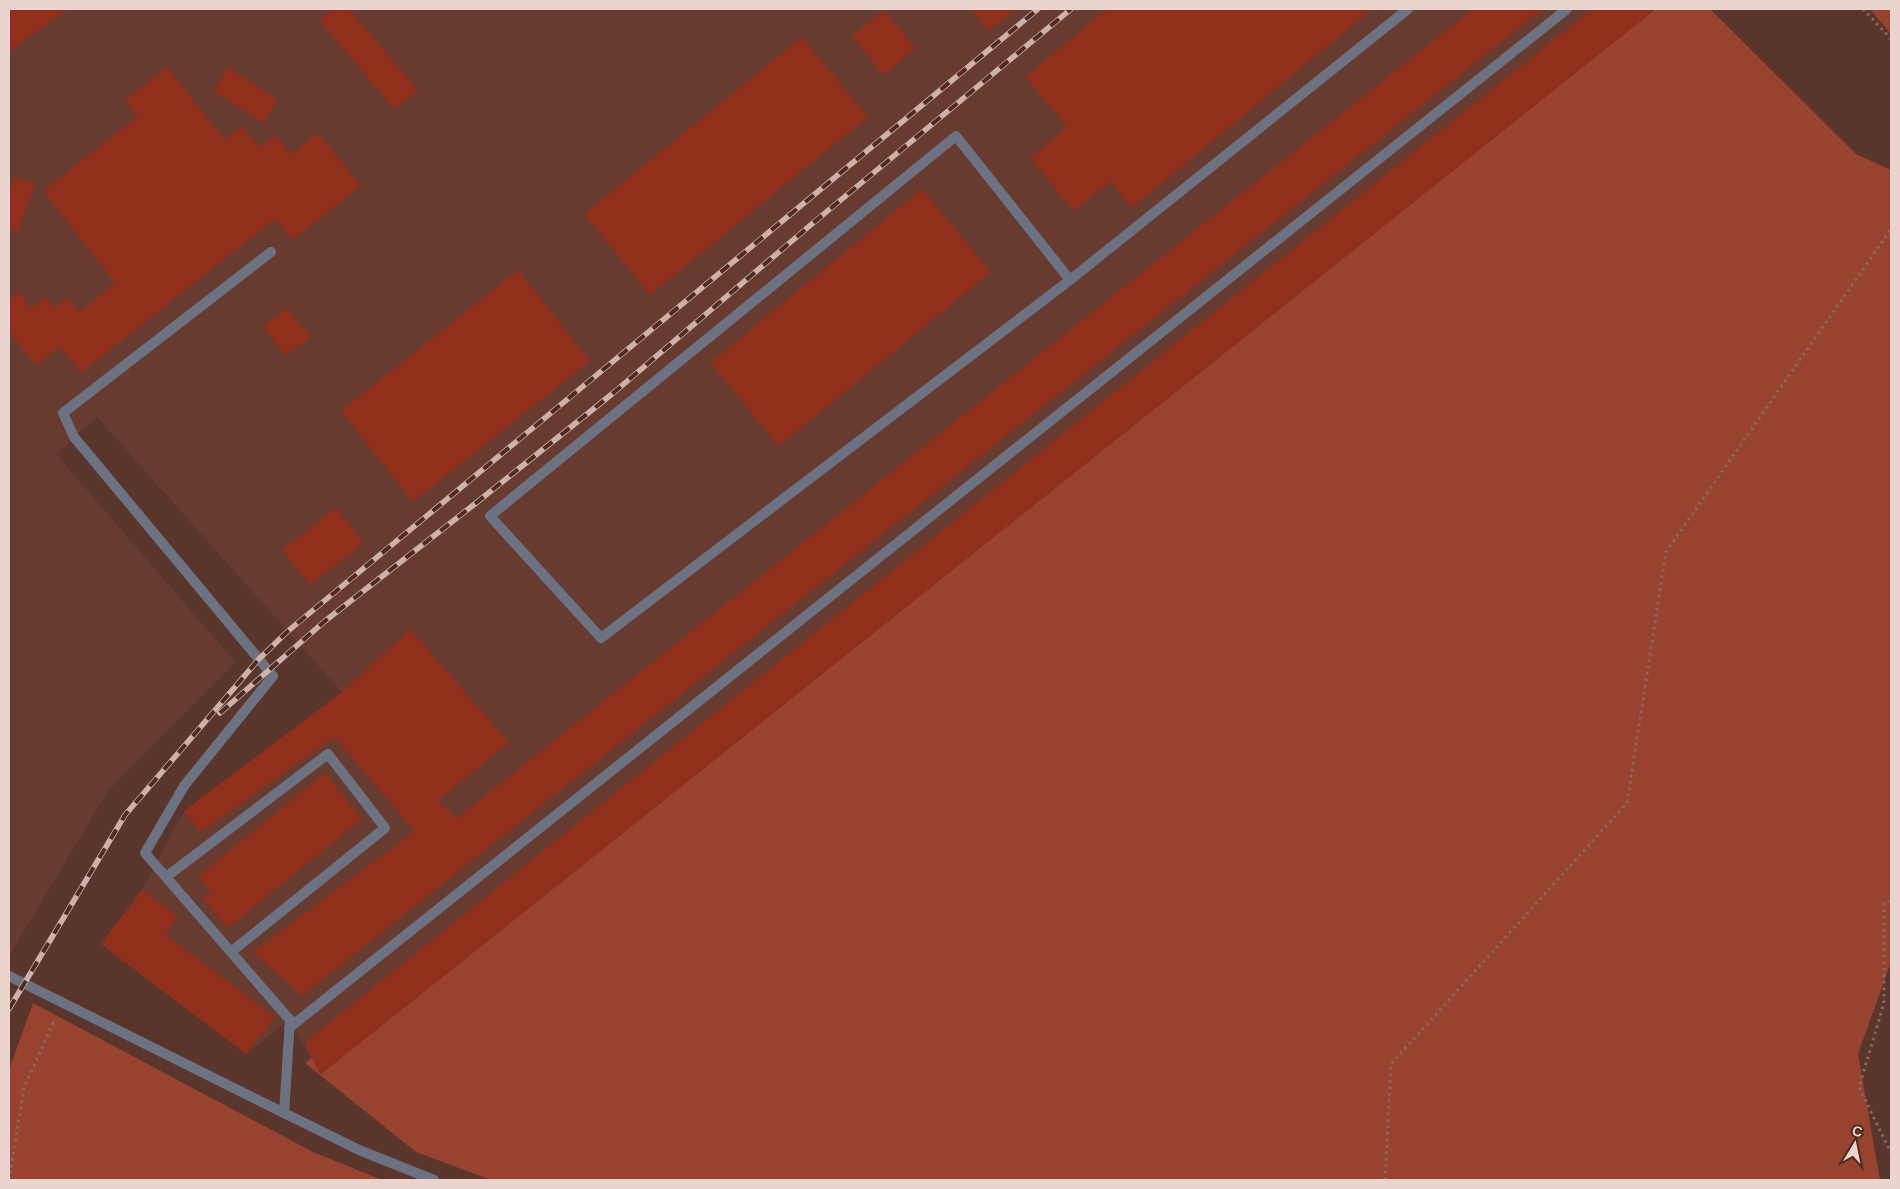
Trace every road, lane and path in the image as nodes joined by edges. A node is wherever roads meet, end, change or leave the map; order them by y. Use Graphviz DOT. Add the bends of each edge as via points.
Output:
graph roads {
  1 [pos="1408,9"];
  2 [pos="1567,9"];
  3 [pos="1863,9"];
  4 [pos="1891,39"];
  5 [pos="1891,229"];
  6 [pos="271,252"];
  7 [pos="1070,280"];
  8 [pos="166,877"];
  9 [pos="1891,901"];
  10 [pos="231,952"];
  11 [pos="9,976"];
  12 [pos="67,1006"];
  13 [pos="290,1028"];
  14 [pos="284,1113"];
  15 [pos="1891,1153"];
  16 [pos="9,1180"];
  17 [pos="434,1180"];
  18 [pos="1385,1180"];
  1 -- 7 [label="street"];
  2 -- 13 [label="street"];
  3 -- 4 [label="path"];
  5 -- 18 [label="path" via="1666,552 1627,803 1391,1064"];
  6 -- 8 [label="street" via="63,414 74,437 273,676 184,786 145,853"];
  7 -- 7 [label="street" via="601,638 490,516 956,136"];
  8 -- 10 [label="street"];
  8 -- 10 [label="street" via="328,754 386,828"];
  9 -- 15 [label="path" via="1884,904 1884,1003 1859,1087"];
  10 -- 13 [label="street" via="290,1020"];
  11 -- 12 [label="street"];
  12 -- 14 [label="street"];
  12 -- 16 [label="path" via="54,1021 24,1088"];
  13 -- 14 [label="street"];
  14 -- 17 [label="street" via="359,1150"];
}
